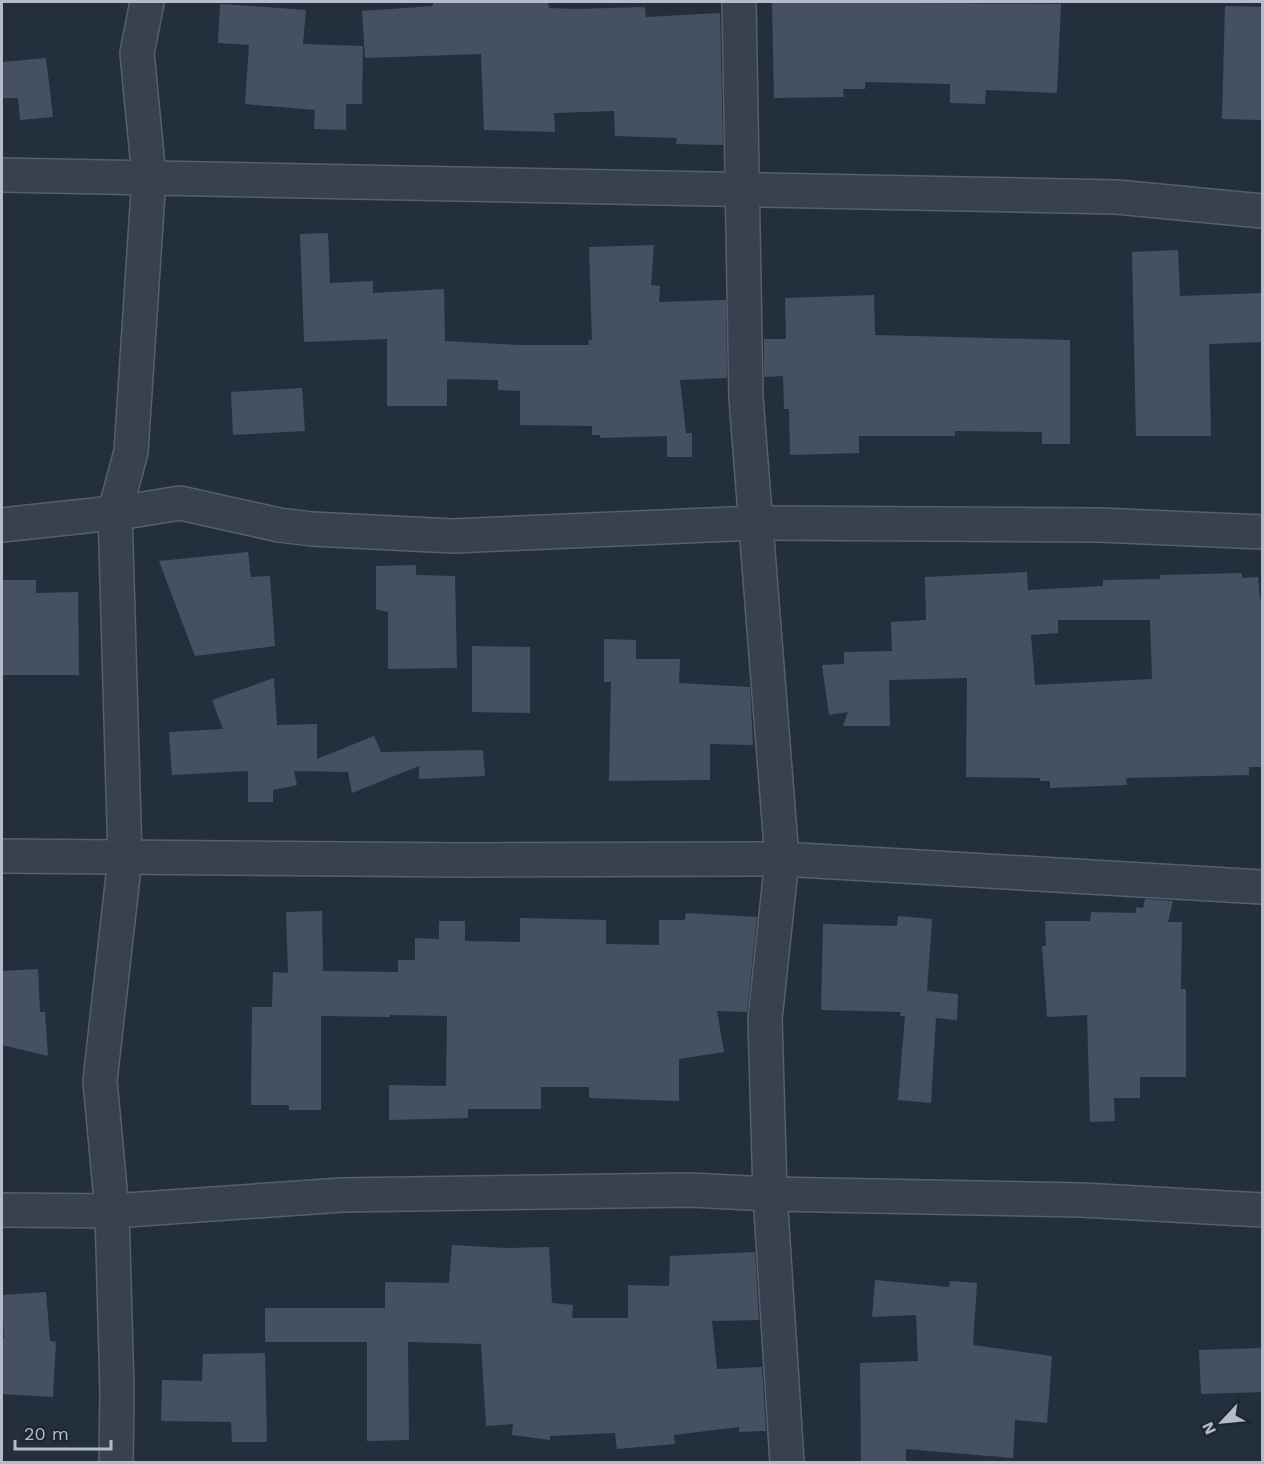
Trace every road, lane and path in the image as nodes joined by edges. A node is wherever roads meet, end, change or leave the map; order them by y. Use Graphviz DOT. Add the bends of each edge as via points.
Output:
graph roads {
  1 [pos="147,2"];
  2 [pos="739,2"];
  3 [pos="2,175"];
  4 [pos="149,177"];
  5 [pos="741,191"];
  6 [pos="1263,211"];
  7 [pos="115,511"];
  8 [pos="754,523"];
  9 [pos="2,525"];
  10 [pos="1263,532"];
  11 [pos="2,856"];
  12 [pos="125,858"];
  13 [pos="782,859"];
  14 [pos="1263,887"];
  15 [pos="770,1194"];
  16 [pos="2,1210"];
  17 [pos="1263,1210"];
  18 [pos="112,1211"];
  19 [pos="116,1462"];
  20 [pos="787,1462"];
  1 -- 4 [label="street" via="137,53"];
  2 -- 5 [label="street"];
  3 -- 4 [label="street"];
  4 -- 5 [label="street"];
  4 -- 7 [label="street" via="130,452"];
  5 -- 6 [label="street" via="1117,197"];
  5 -- 8 [label="street" via="746,398"];
  7 -- 8 [label="street" via="180,503 312,529 453,536"];
  7 -- 9 [label="street"];
  7 -- 12 [label="street"];
  8 -- 10 [label="street" via="1099,525"];
  8 -- 13 [label="street"];
  11 -- 12 [label="street"];
  12 -- 13 [label="street"];
  12 -- 18 [label="street" via="100,1081"];
  13 -- 14 [label="street"];
  13 -- 15 [label="street" via="765,1019"];
  15 -- 17 [label="street" via="1082,1200"];
  15 -- 18 [label="street" via="690,1190 353,1195"];
  15 -- 20 [label="street"];
  16 -- 18 [label="street"];
  18 -- 19 [label="street"];
}
